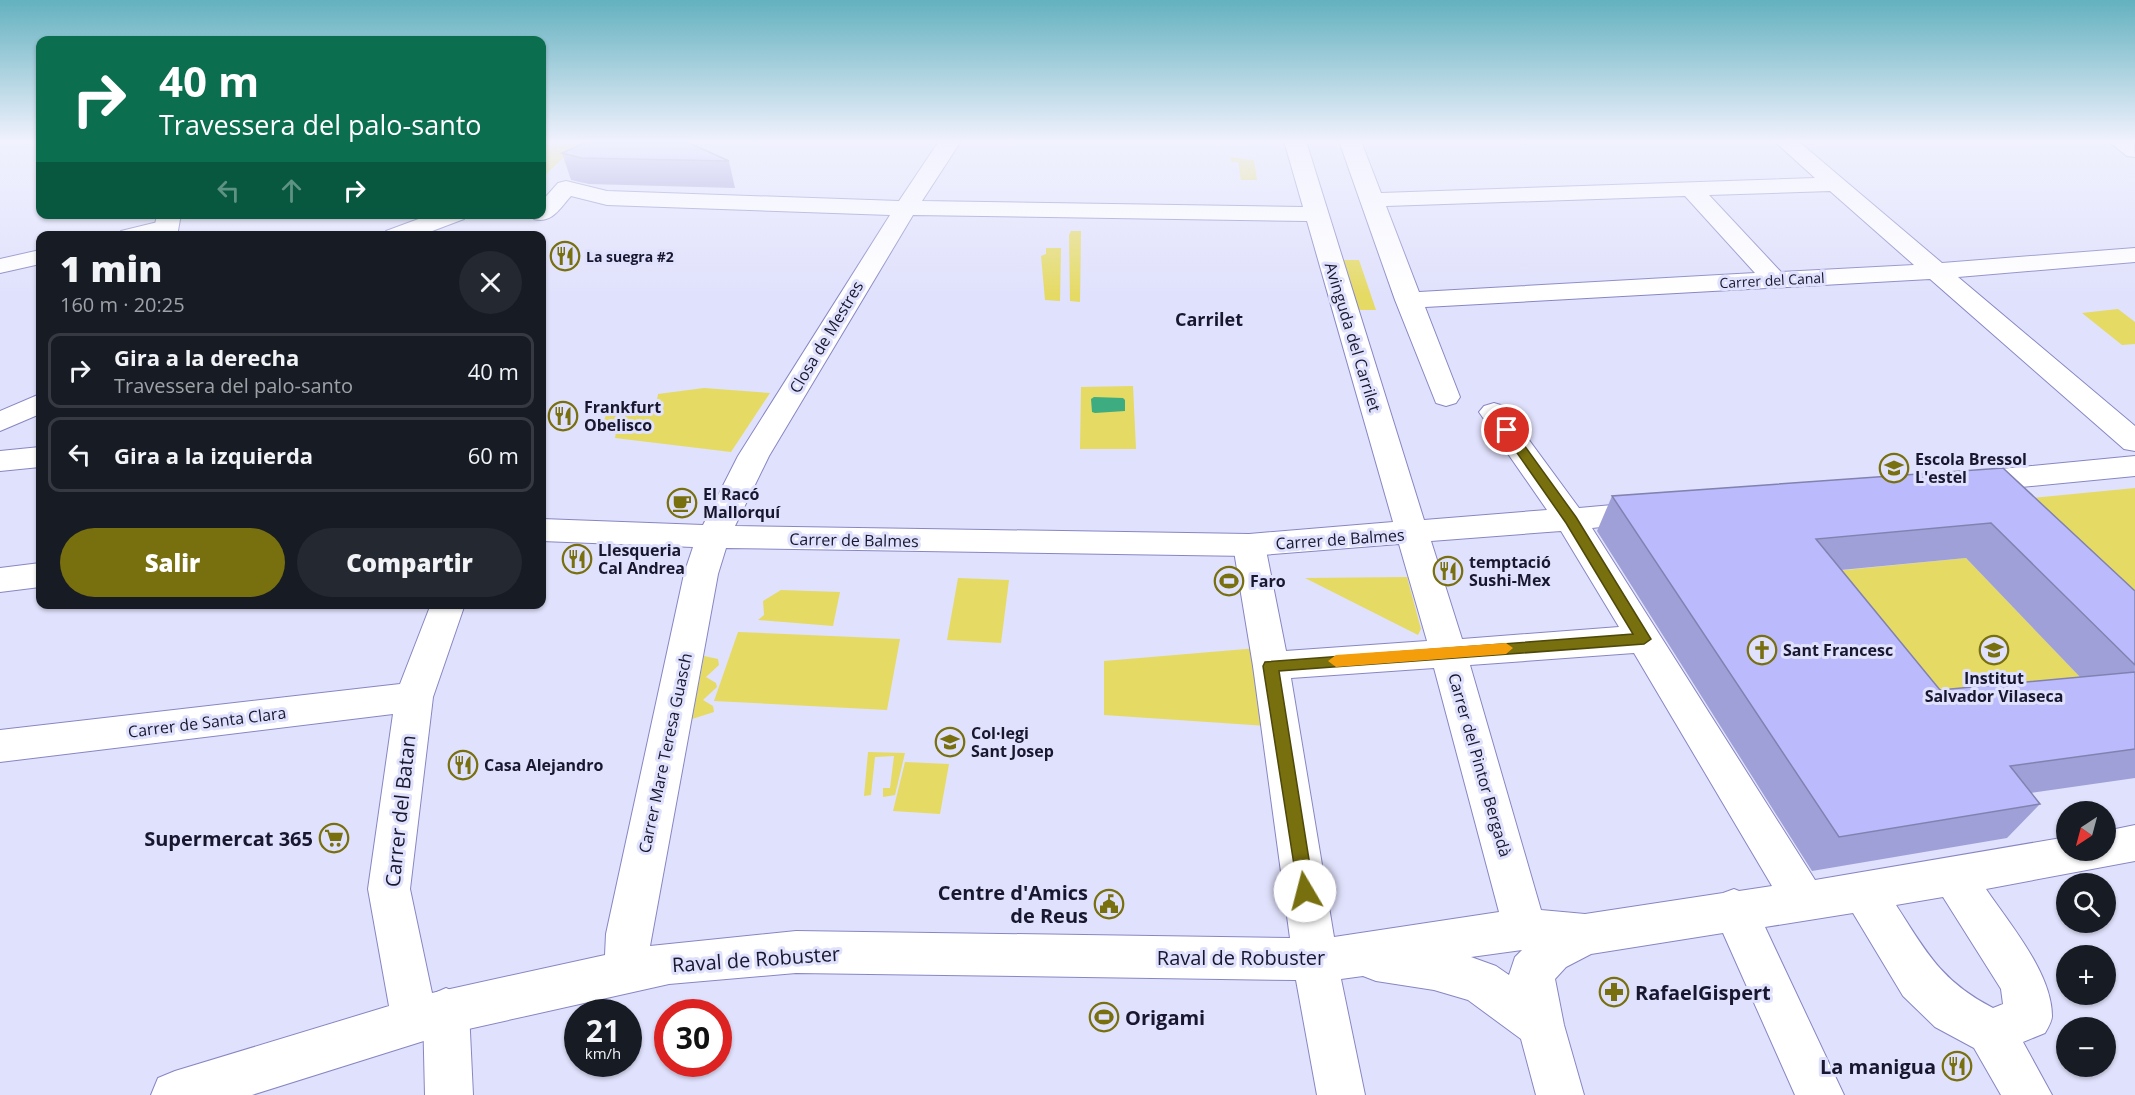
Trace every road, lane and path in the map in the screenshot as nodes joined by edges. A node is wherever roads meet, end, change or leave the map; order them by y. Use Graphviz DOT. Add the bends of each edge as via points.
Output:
graph roads {
  1 [pos="555,192"];
  2 [pos="595,192"];
  3 [pos="914,192"];
  4 [pos="1310,192"];
  5 [pos="1369,192"];
  6 [pos="1601,192"];
  7 [pos="1694,192"];
  8 [pos="1846,192"];
  9 [pos="1372,200"];
  10 [pos="546,206"];
  11 [pos="903,208"];
  12 [pos="1317,214"];
  13 [pos="417,219"];
  14 [pos="442,219"];
  15 [pos="167,226"];
  16 [pos="148,231"];
  17 [pos="401,231"];
  18 [pos="408,231"];
  19 [pos="2135,255"];
  20 [pos="36,258"];
  21 [pos="0,266"];
  22 [pos="1937,271"];
  23 [pos="1775,280"];
  24 [pos="1408,300"];
  25 [pos="1446,397"];
  26 [pos="36,405"];
  27 [pos="1494,412"];
  28 [pos="0,422"];
  29 [pos="2135,442"];
  30 [pos="36,458"];
  31 [pos="0,461"];
  32 [pos="2135,466"];
  33 [pos="1935,485"];
  34 [pos="1677,510"];
  35 [pos="1571,520"];
  36 [pos="546,531"];
  37 [pos="1412,533"];
  38 [pos="712,537"];
  39 [pos="1249,546"];
  40 [pos="36,576"];
  41 [pos="0,580"];
  42 [pos="446,609"];
  43 [pos="1644,639"];
  44 [pos="1448,652"];
  45 [pos="1271,666"];
  46 [pos="414,697"];
  47 [pos="0,746"];
  48 [pos="2135,843"];
  49 [pos="2116,847"];
  50 [pos="2056,857"];
  51 [pos="1954,876"];
  52 [pos="1864,892"];
  53 [pos="1804,900"];
  54 [pos="1734,909"];
  55 [pos="1525,929"];
  56 [pos="1585,934"];
  57 [pos="1335,958"];
  58 [pos="626,971"];
  59 [pos="430,1016"];
  60 [pos="1541,1025"];
  61 [pos="1991,1032"];
  62 [pos="175,1095"];
  63 [pos="449,1095"];
  64 [pos="1341,1095"];
  65 [pos="1560,1095"];
  66 [pos="1820,1095"];
  67 [pos="2028,1095"];
  1 -- 10 [label="street"];
  2 -- 11 [label="street" via="607,198"];
  3 -- 11 [label="street, Closa de Mestres"];
  4 -- 12 [label="street, Avinguda del Carrilet"];
  5 -- 9 [label="street"];
  6 -- 9 [label="street"];
  7 -- 23 [label="street"];
  8 -- 22 [label="street"];
  9 -- 24 [label="street"];
  11 -- 12 [label="street"];
  11 -- 38 [label="street, Closa de Mestres" via="758,448"];
  12 -- 37 [label="street, Avinguda del Carrilet"];
  13 -- 17 [label="street"];
  14 -- 18 [label="street"];
  15 -- 16 [label="street"];
  19 -- 22 [label="street, Carrer del Canal"];
  20 -- 21 [label="street"];
  22 -- 23 [label="street, Carrer del Canal"];
  22 -- 29 [label="street"];
  23 -- 24 [label="street, Carrer del Canal"];
  24 -- 25 [label="street"];
  26 -- 28 [label="street"];
  27 -- 35 [label="street"];
  30 -- 31 [label="street"];
  32 -- 33 [label="street"];
  34 -- 35 [label="street, Carrer de Balmes"];
  35 -- 37 [label="street, Carrer de Balmes"];
  35 -- 43 [label="street"];
  36 -- 38 [label="street, Carrer de Balmes"];
  37 -- 39 [label="street, Carrer de Balmes"];
  37 -- 44 [label="street, Carrer del Pintor Bergadà"];
  38 -- 39 [label="street, Carrer de Balmes"];
  38 -- 58 [label="street, Carrer Mare Teresa Guasch" via="701,574 628,933"];
  39 -- 45 [label="street"];
  40 -- 41 [label="street"];
  42 -- 46 [label="street, Carrer del Batan"];
  43 -- 44 [label="street"];
  43 -- 53 [label="street"];
  44 -- 45 [label="street"];
  44 -- 55 [label="street, Carrer del Pintor Bergadà"];
  45 -- 57 [label="street"];
  46 -- 47 [label="street, Carrer de Santa Clara"];
  46 -- 59 [label="street, Carrer del Batan" via="389,890"];
  48 -- 49 [label="street"];
  50 -- 51 [label="street"];
  51 -- 52 [label="street"];
  51 -- 61 [label="street" via="2022,982 2029,1017"];
  52 -- 53 [label="street"];
  52 -- 61 [label="street" via="1919,981 1951,1011"];
  53 -- 54 [label="street"];
  54 -- 56 [label="street"];
  54 -- 66 [label="street"];
  55 -- 56 [label="street, Raval de Robuster"];
  55 -- 57 [label="street, Raval de Robuster"];
  56 -- 60 [label="street" via="1550,952 1530,972"];
  57 -- 58 [label="street, Raval de Robuster" via="796,952 669,963"];
  57 -- 60 [label="street, Raval de Robuster" via="1434,969 1480,981"];
  57 -- 64 [label="street"];
  58 -- 59 [label="street, Raval de Robuster"];
  59 -- 62 [label="street, Raval de Robuster"];
  59 -- 63 [label="street, Carrer del Batan"];
  60 -- 65 [label="street"];
  61 -- 67 [label="street"];
}
